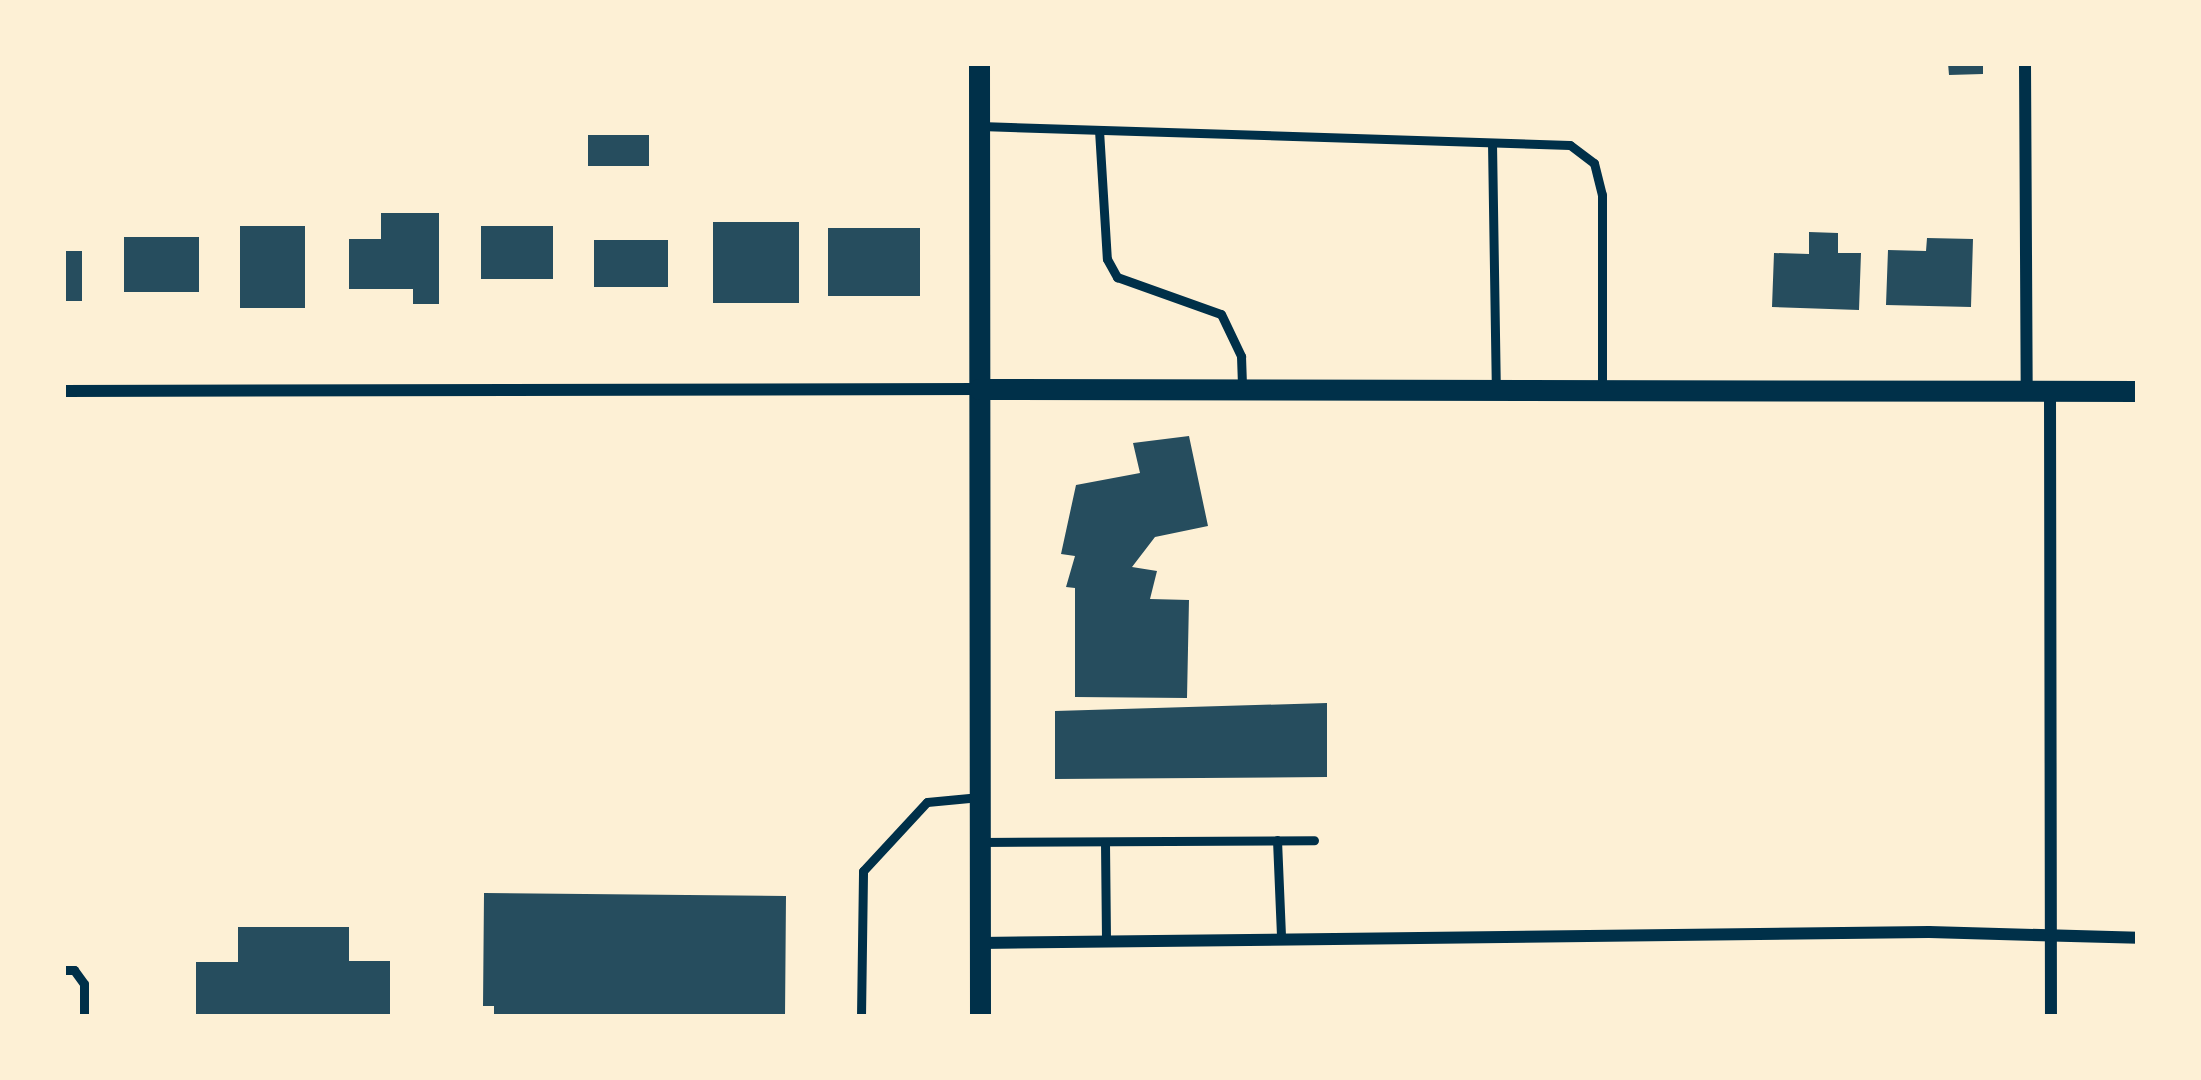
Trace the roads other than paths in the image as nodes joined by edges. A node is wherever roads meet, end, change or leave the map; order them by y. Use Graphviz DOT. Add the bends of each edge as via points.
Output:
graph roads {
  1 [pos="979,63"];
  2 [pos="2025,63"];
  3 [pos="979,126"];
  4 [pos="1099,130"];
  5 [pos="1492,143"];
  6 [pos="1496,387"];
  7 [pos="1242,388"];
  8 [pos="1602,388"];
  9 [pos="979,389"];
  10 [pos="63,391"];
  11 [pos="2038,391"];
  12 [pos="2138,391"];
  13 [pos="980,797"];
  14 [pos="1277,840"];
  15 [pos="1314,840"];
  16 [pos="980,842"];
  17 [pos="1105,843"];
  18 [pos="1280,935"];
  19 [pos="2050,935"];
  20 [pos="1106,938"];
  21 [pos="2138,938"];
  22 [pos="980,943"];
  23 [pos="63,970"];
  24 [pos="84,1017"];
  25 [pos="861,1017"];
  26 [pos="980,1017"];
  27 [pos="2050,1017"];
  1 -- 3 [label="street"];
  2 -- 11 [label="street"];
  3 -- 4 [label="lane"];
  3 -- 9 [label="street"];
  4 -- 5 [label="lane"];
  4 -- 7 [label="lane" via="1107,259 1117,277 1221,314 1240,356"];
  5 -- 6 [label="lane"];
  5 -- 8 [label="lane" via="1570,145 1594,163 1602,195"];
  6 -- 7 [label="street"];
  6 -- 8 [label="street"];
  7 -- 9 [label="street"];
  8 -- 11 [label="street"];
  9 -- 10 [label="street"];
  9 -- 13 [label="street"];
  11 -- 12 [label="street"];
  11 -- 19 [label="street"];
  13 -- 16 [label="street"];
  13 -- 25 [label="lane" via="927,802 862,871"];
  14 -- 15 [label="lane"];
  14 -- 17 [label="lane"];
  14 -- 18 [label="lane"];
  16 -- 17 [label="lane"];
  16 -- 22 [label="street"];
  17 -- 20 [label="lane"];
  18 -- 19 [label="street"];
  18 -- 20 [label="street"];
  19 -- 21 [label="street"];
  19 -- 27 [label="street"];
  20 -- 22 [label="street"];
  22 -- 26 [label="street"];
  23 -- 24 [label="lane" via="74,970 84,985"];
}
